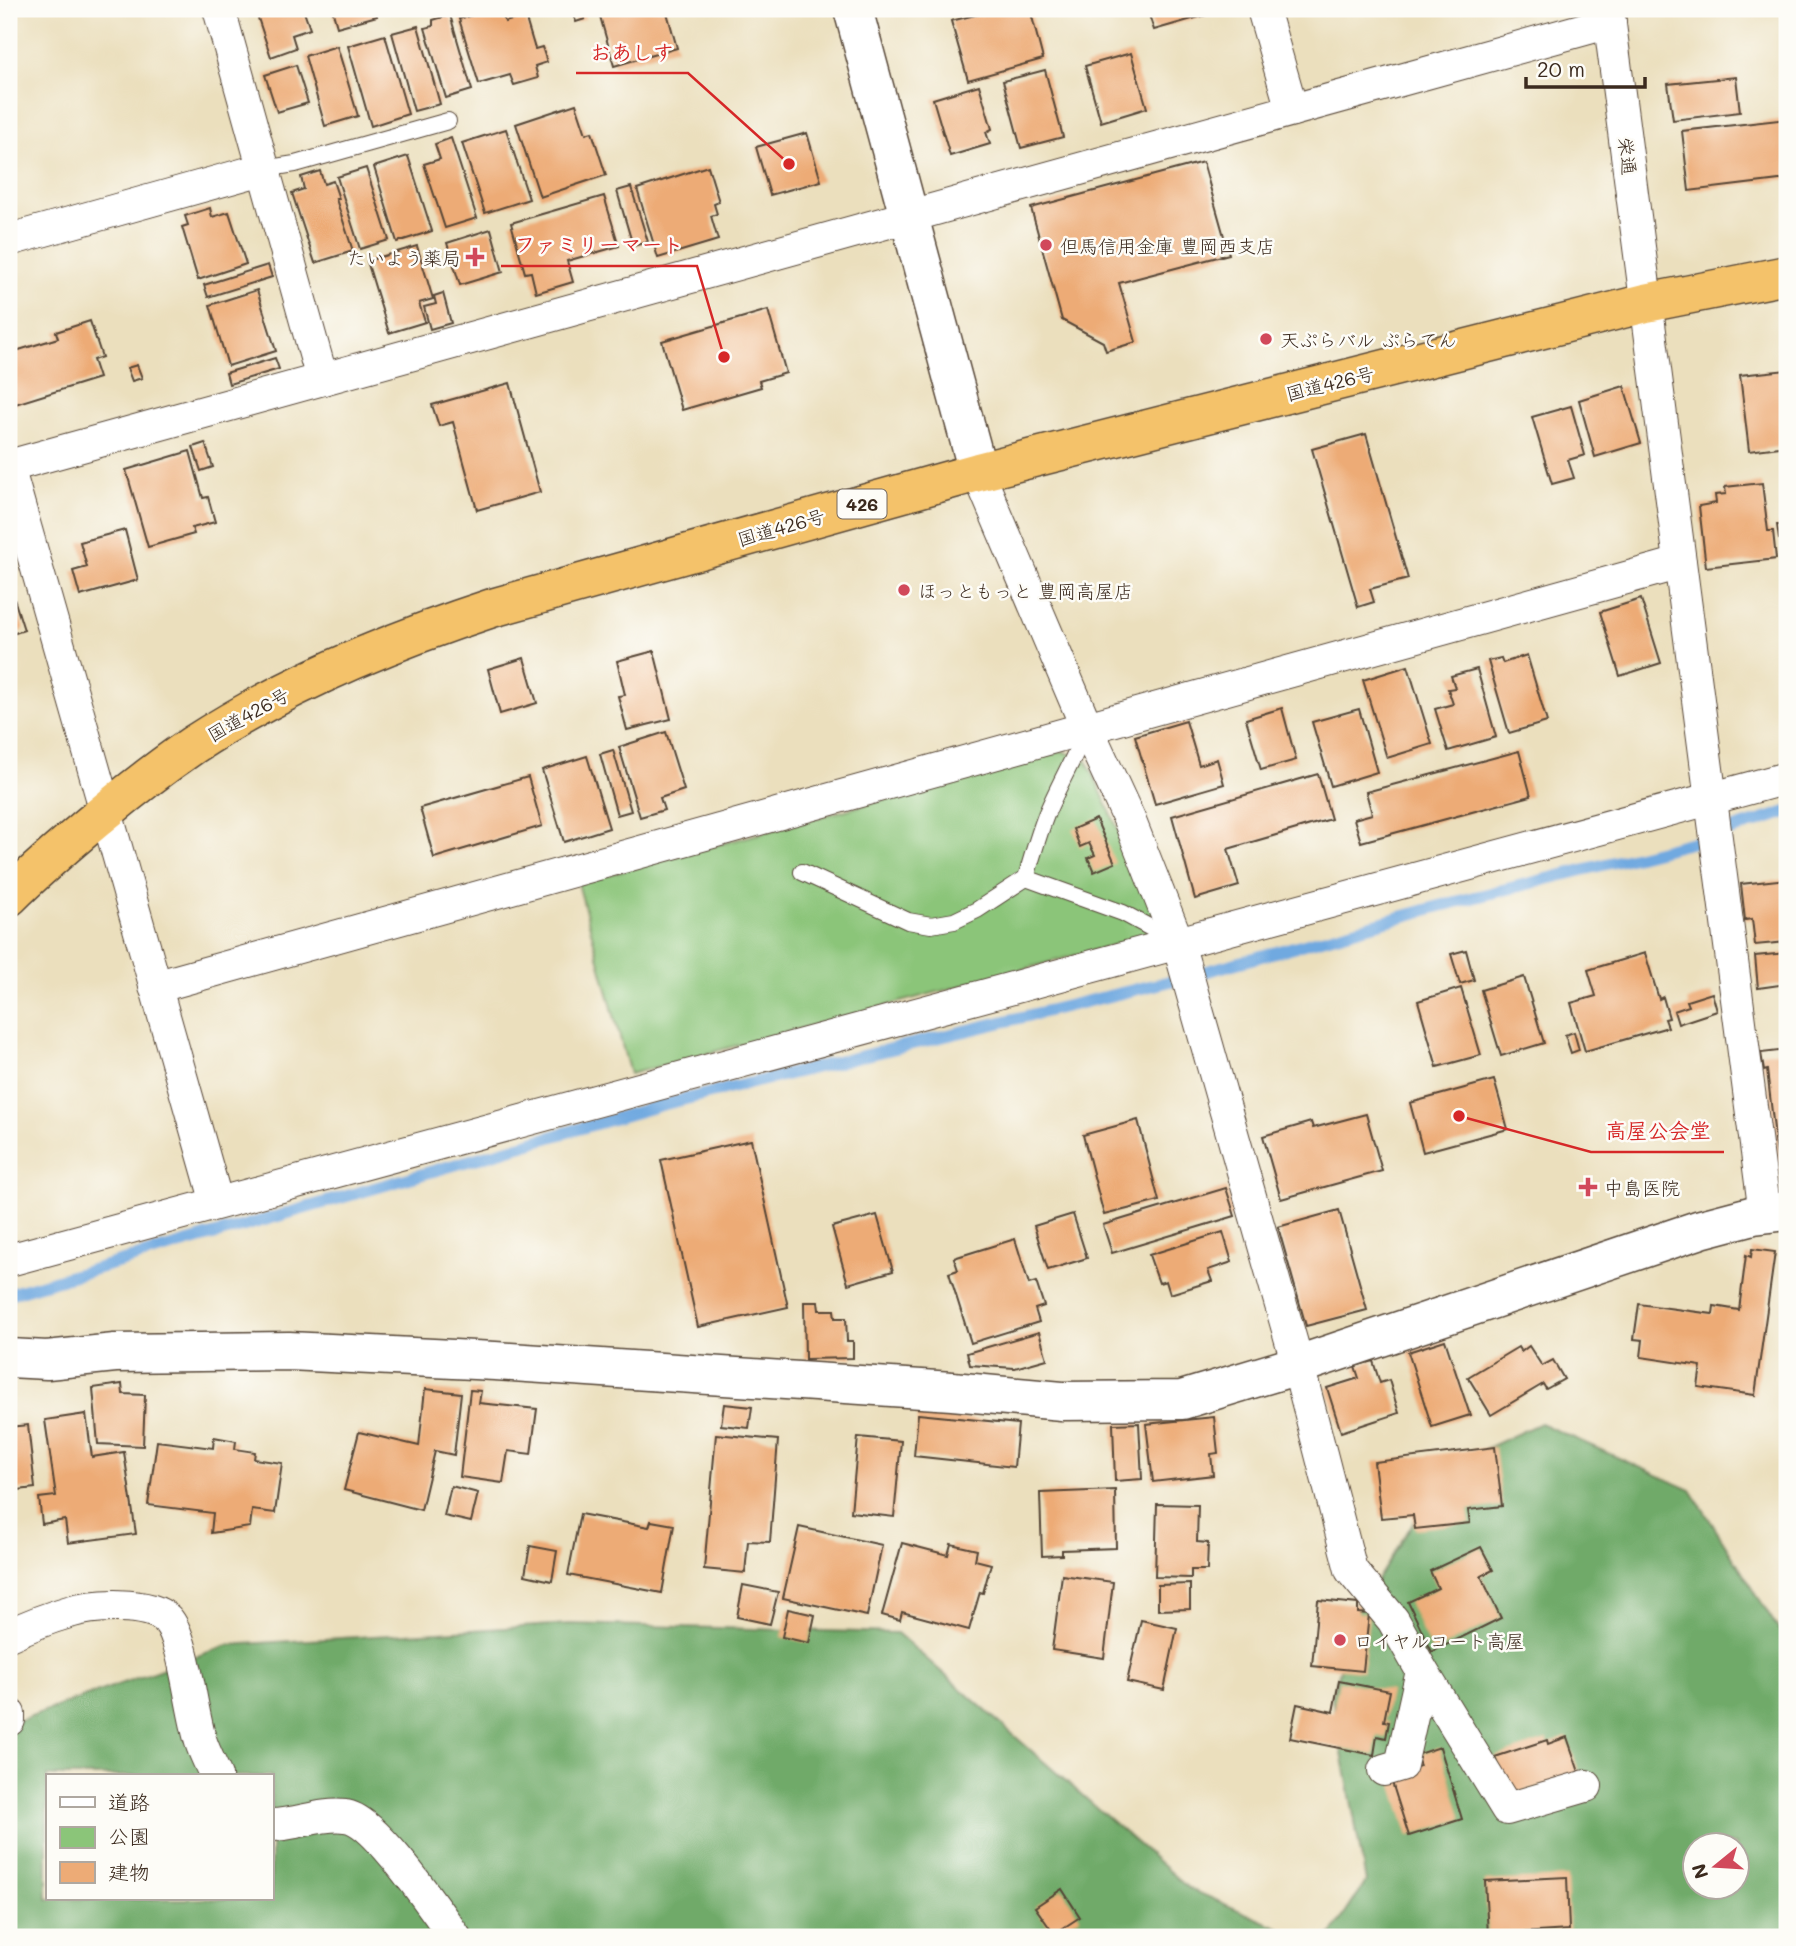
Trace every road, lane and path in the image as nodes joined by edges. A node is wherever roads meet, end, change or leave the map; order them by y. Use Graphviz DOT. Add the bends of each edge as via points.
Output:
graph roads {
  1 [pos="219,9"];
  2 [pos="853,9"];
  3 [pos="1263,9"];
  4 [pos="1609,15"];
  5 [pos="1292,110"];
  6 [pos="448,121"];
  7 [pos="263,169"];
  8 [pos="909,217"];
  9 [pos="9,240"];
  10 [pos="1787,275"];
  11 [pos="1646,303"];
  12 [pos="322,379"];
  13 [pos="9,468"];
  14 [pos="978,472"];
  15 [pos="1680,563"];
  16 [pos="1087,728"];
  17 [pos="1787,778"];
  18 [pos="1711,804"];
  19 [pos="105,812"];
  20 [pos="802,872"];
  21 [pos="1026,878"];
  22 [pos="9,897"];
  23 [pos="1179,947"];
  24 [pos="155,987"];
  25 [pos="216,1203"];
  26 [pos="1776,1212"];
  27 [pos="9,1260"];
  28 [pos="9,1358"];
  29 [pos="1298,1365"];
  30 [pos="9,1635"];
  31 [pos="1422,1671"];
  32 [pos="9,1714"];
  33 [pos="9,1720"];
  34 [pos="1384,1770"];
  35 [pos="215,1774"];
  36 [pos="1586,1786"];
  37 [pos="273,1825"];
  38 [pos="455,1937"];
  1 -- 7 [label="street"];
  2 -- 8 [label="street"];
  3 -- 5 [label="street"];
  4 -- 5 [label="street"];
  4 -- 11 [label="street, 栄通"];
  5 -- 8 [label="street"];
  6 -- 7 [label="lane"];
  7 -- 9 [label="street"];
  7 -- 12 [label="street"];
  8 -- 12 [label="street"];
  8 -- 14 [label="street"];
  10 -- 11 [label="highway, 国道426号 / 426"];
  11 -- 14 [label="highway, 国道426号 / 426"];
  11 -- 15 [label="street, 栄通"];
  12 -- 13 [label="street"];
  13 -- 19 [label="street"];
  14 -- 16 [label="street"];
  14 -- 19 [label="highway, 国道426号 / 426" via="492,608 397,641 310,680 193,745"];
  15 -- 16 [label="street"];
  15 -- 18 [label="street, 栄通"];
  16 -- 21 [label="lane" via="1048,812"];
  16 -- 23 [label="street"];
  16 -- 24 [label="street"];
  17 -- 18 [label="street"];
  18 -- 23 [label="street"];
  18 -- 26 [label="street, 栄通"];
  19 -- 22 [label="highway, 国道426号 / 426"];
  19 -- 24 [label="street"];
  20 -- 21 [label="lane" via="908,921 931,925 977,910"];
  21 -- 23 [label="lane" via="1123,913"];
  23 -- 25 [label="street"];
  23 -- 29 [label="street"];
  24 -- 25 [label="street"];
  25 -- 27 [label="street"];
  26 -- 29 [label="street" via="1701,1229"];
  28 -- 29 [label="street" via="289,1351 1062,1401 1182,1400"];
  29 -- 31 [label="street" via="1351,1570 1394,1620"];
  30 -- 35 [label="street" via="72,1611 123,1606 151,1609 168,1620 181,1646 201,1742"];
  31 -- 34 [label="street" via="1401,1765"];
  31 -- 36 [label="street" via="1507,1809"];
  32 -- 33 [label="street"];
  37 -- 38 [label="street" via="330,1815 349,1816 363,1823"];
}
